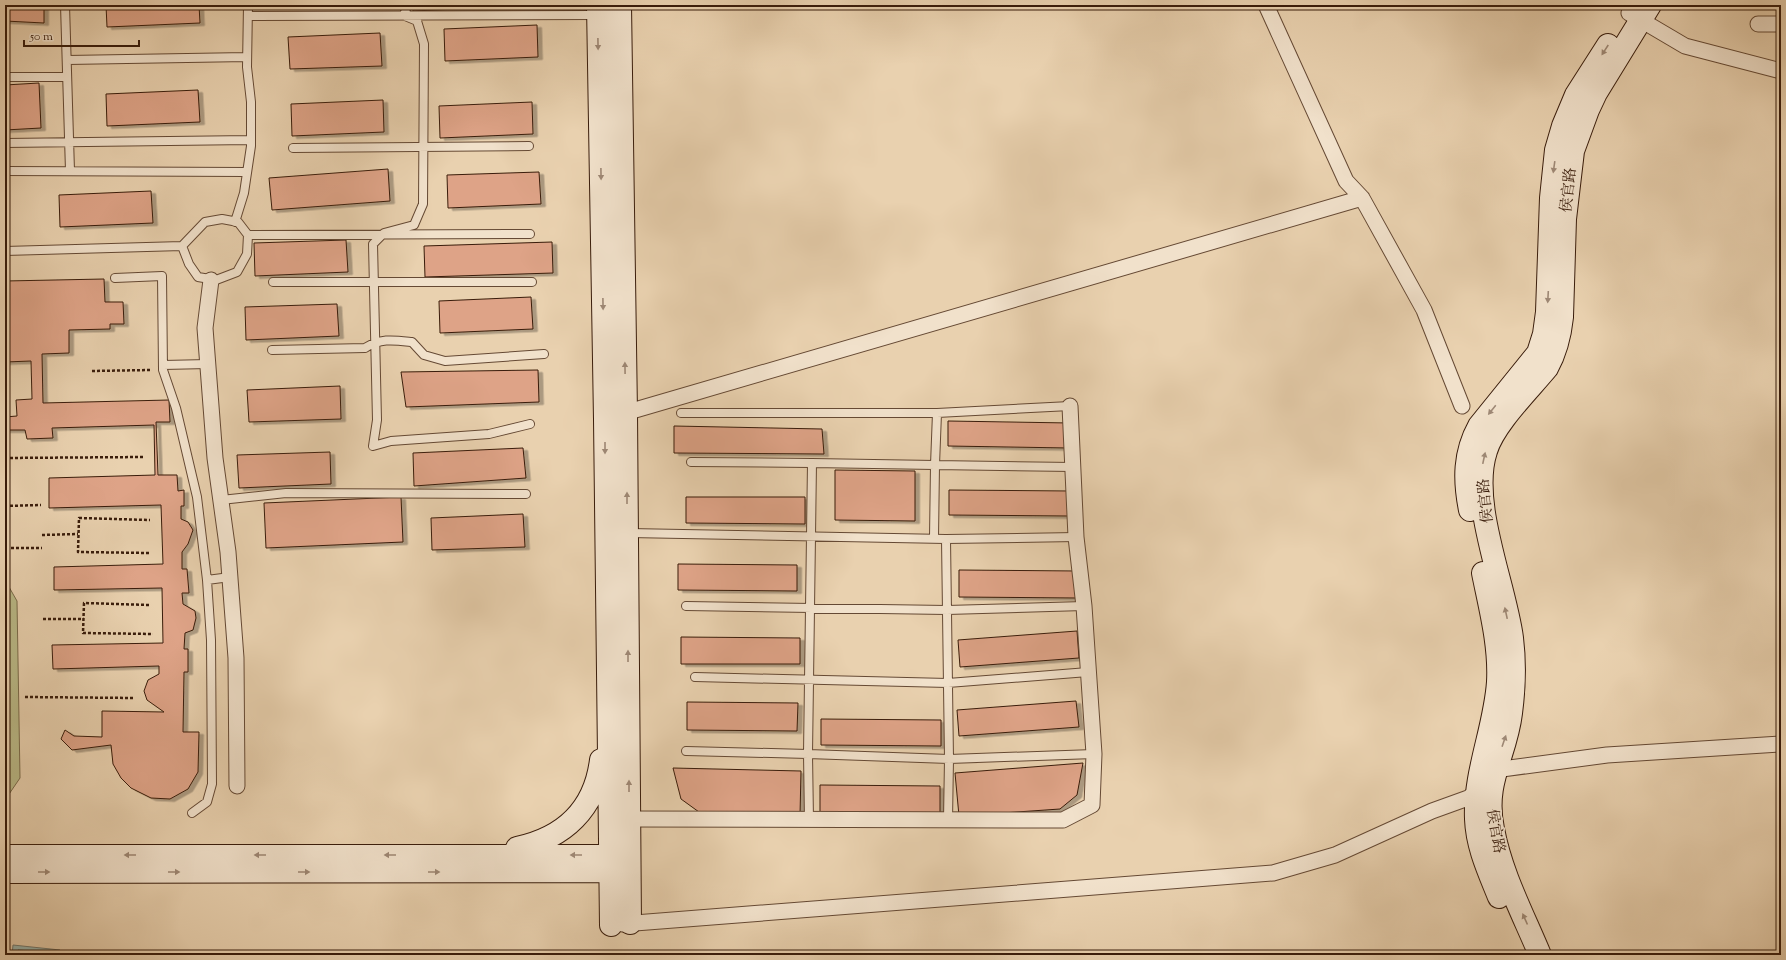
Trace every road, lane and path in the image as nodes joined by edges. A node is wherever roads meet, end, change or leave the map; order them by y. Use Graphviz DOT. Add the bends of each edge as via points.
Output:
graph roads {
  1 [pos="65,5"];
  2 [pos="248,5"];
  3 [pos="406,5"];
  4 [pos="620,5"];
  5 [pos="1266,5"];
  6 [pos="598,10"];
  7 [pos="1638,11"];
  8 [pos="248,16"];
  9 [pos="405,16"];
  10 [pos="1758,24"];
  11 [pos="1781,24"];
  12 [pos="247,57"];
  13 [pos="67,60"];
  14 [pos="1781,71"];
  15 [pos="5,77"];
  16 [pos="67,77"];
  17 [pos="251,140"];
  18 [pos="70,142"];
  19 [pos="5,143"];
  20 [pos="529,146"];
  21 [pos="424,147"];
  22 [pos="293,148"];
  23 [pos="5,171"];
  24 [pos="70,171"];
  25 [pos="247,172"];
  26 [pos="1362,198"];
  27 [pos="235,222"];
  28 [pos="383,234"];
  29 [pos="530,234"];
  30 [pos="248,235"];
  31 [pos="182,246"];
  32 [pos="5,251"];
  33 [pos="115,278"];
  34 [pos="211,280"];
  35 [pos="273,282"];
  36 [pos="374,282"];
  37 [pos="532,282"];
  38 [pos="376,341"];
  39 [pos="272,350"];
  40 [pos="544,354"];
  41 [pos="208,364"];
  42 [pos="163,368"];
  43 [pos="92,371"];
  44 [pos="1070,406"];
  45 [pos="1462,406"];
  46 [pos="626,413"];
  47 [pos="681,413"];
  48 [pos="937,413"];
  49 [pos="605,419"];
  50 [pos="530,424"];
  51 [pos="145,457"];
  52 [pos="5,458"];
  53 [pos="691,462"];
  54 [pos="812,463"];
  55 [pos="934,465"];
  56 [pos="1073,467"];
  57 [pos="526,494"];
  58 [pos="221,500"];
  59 [pos="41,505"];
  60 [pos="5,506"];
  61 [pos="150,520"];
  62 [pos="616,533"];
  63 [pos="78,534"];
  64 [pos="42,535"];
  65 [pos="811,535"];
  66 [pos="1076,537"];
  67 [pos="934,538"];
  68 [pos="946,538"];
  69 [pos="6,548"];
  70 [pos="42,548"];
  71 [pos="148,553"];
  72 [pos="230,578"];
  73 [pos="206,580"];
  74 [pos="149,605"];
  75 [pos="686,606"];
  76 [pos="1084,606"];
  77 [pos="810,608"];
  78 [pos="947,610"];
  79 [pos="43,619"];
  80 [pos="84,619"];
  81 [pos="153,634"];
  82 [pos="1088,672"];
  83 [pos="695,677"];
  84 [pos="809,680"];
  85 [pos="948,683"];
  86 [pos="26,697"];
  87 [pos="134,698"];
  88 [pos="608,709"];
  89 [pos="1781,744"];
  90 [pos="686,751"];
  91 [pos="808,754"];
  92 [pos="1094,754"];
  93 [pos="949,759"];
  94 [pos="1495,772"];
  95 [pos="237,786"];
  96 [pos="1477,792"];
  97 [pos="192,813"];
  98 [pos="629,818"];
  99 [pos="809,820"];
  100 [pos="948,820"];
  101 [pos="487,855"];
  102 [pos="5,856"];
  103 [pos="619,863"];
  104 [pos="5,872"];
  105 [pos="620,924"];
  106 [pos="1524,955"];
  107 [pos="1540,955"];
  1 -- 13 [label="lane"];
  2 -- 8 [label="lane"];
  3 -- 9 [label="lane"];
  46 -- 4 [label="street, one-way"];
  5 -- 26 [label="street" via="1346,181"];
  6 -- 9 [label="lane"];
  6 -- 49 [label="street, one-way"];
  7 -- 14 [label="street" via="1685,46"];
  94 -- 7 [label="street, 侯官路, one-way" via="1511,714 1512,645 1484,513 1482,467 1492,436 1553,357 1562,317 1565,219 1573,151 1588,110"];
  7 -- 96 [label="street, 侯官路, one-way" via="1576,95 1563,126 1556,150 1551,198 1547,312 1538,353 1479,426 1468,452 1466,494 1495,633 1498,680"];
  8 -- 9 [label="lane"];
  8 -- 12 [label="lane"];
  9 -- 21 [label="lane" via="417,21 424,44"];
  10 -- 11 [label="street"];
  12 -- 13 [label="lane"];
  12 -- 17 [label="lane"];
  13 -- 16 [label="lane"];
  15 -- 16 [label="lane"];
  16 -- 18 [label="lane"];
  17 -- 18 [label="lane"];
  17 -- 25 [label="lane"];
  18 -- 19 [label="lane"];
  18 -- 24 [label="lane"];
  20 -- 21 [label="lane"];
  21 -- 22 [label="lane"];
  21 -- 28 [label="lane" via="423,204 414,225"];
  23 -- 24 [label="lane"];
  24 -- 25 [label="lane"];
  25 -- 27 [label="lane"];
  26 -- 45 [label="street" via="1424,310"];
  26 -- 46 [label="street"];
  27 -- 30 [label="lane" via="238,222"];
  27 -- 31 [label="lane" via="222,219 205,222"];
  28 -- 29 [label="lane"];
  28 -- 30 [label="lane"];
  28 -- 36 [label="lane" via="373,244"];
  30 -- 34 [label="lane" via="247,254 237,272"];
  31 -- 32 [label="lane"];
  31 -- 34 [label="lane" via="189,264 198,277"];
  33 -- 42 [label="lane" via="162,276"];
  34 -- 41 [label="street" via="205,328"];
  35 -- 36 [label="lane"];
  36 -- 37 [label="lane"];
  36 -- 38 [label="lane"];
  38 -- 39 [label="lane" via="365,348"];
  38 -- 40 [label="lane" via="412,342 424,355 445,361"];
  38 -- 50 [label="lane" via="377,420 373,446 391,441 489,434"];
  41 -- 42 [label="lane"];
  41 -- 58 [label="street"];
  42 -- 43 [label="path"];
  42 -- 73 [label="lane" via="176,408 197,497"];
  44 -- 48 [label="lane"];
  44 -- 56 [label="street"];
  46 -- 49 [label="street"];
  62 -- 46 [label="street, one-way"];
  47 -- 48 [label="lane"];
  48 -- 55 [label="lane"];
  49 -- 62 [label="street, one-way"];
  51 -- 52 [label="path"];
  53 -- 54 [label="lane"];
  54 -- 55 [label="lane"];
  54 -- 65 [label="lane"];
  55 -- 56 [label="lane"];
  55 -- 67 [label="lane"];
  56 -- 66 [label="street"];
  57 -- 58 [label="lane" via="286,494"];
  58 -- 72 [label="street"];
  59 -- 60 [label="path"];
  61 -- 63 [label="path" via="79,518"];
  62 -- 65 [label="lane"];
  62 -- 88 [label="street"];
  98 -- 62 [label="street, one-way"];
  63 -- 64 [label="path"];
  63 -- 71 [label="path" via="78,552"];
  65 -- 67 [label="lane"];
  65 -- 77 [label="lane"];
  66 -- 68 [label="lane"];
  66 -- 76 [label="street"];
  67 -- 68 [label="lane"];
  68 -- 78 [label="lane"];
  69 -- 70 [label="path"];
  72 -- 73 [label="lane"];
  72 -- 95 [label="street" via="236,658"];
  73 -- 97 [label="lane" via="211,640 212,784 206,802"];
  74 -- 80 [label="path" via="84,603"];
  75 -- 77 [label="lane"];
  76 -- 78 [label="lane"];
  76 -- 82 [label="street"];
  77 -- 78 [label="lane"];
  77 -- 84 [label="lane"];
  78 -- 85 [label="lane"];
  79 -- 80 [label="path"];
  80 -- 81 [label="path" via="83,633"];
  82 -- 85 [label="lane"];
  82 -- 92 [label="street"];
  83 -- 84 [label="lane"];
  84 -- 85 [label="lane"];
  84 -- 91 [label="lane"];
  85 -- 93 [label="lane"];
  86 -- 87 [label="path"];
  88 -- 101 [label="street" via="600,770 594,790 584,808 560,832 550,838"];
  88 -- 103 [label="street"];
  89 -- 94 [label="street" via="1607,755"];
  90 -- 91 [label="lane"];
  91 -- 93 [label="lane"];
  91 -- 99 [label="lane"];
  92 -- 93 [label="lane"];
  92 -- 100 [label="street" via="1092,805 1063,820"];
  93 -- 100 [label="lane"];
  94 -- 96 [label="street"];
  107 -- 94 [label="street, 侯官路, one-way" via="1506,875 1494,835 1490,807"];
  96 -- 105 [label="street" via="1335,855 1273,873"];
  96 -- 106 [label="street, 侯官路" via="1476,820 1481,849"];
  98 -- 99 [label="street"];
  98 -- 103 [label="street"];
  99 -- 100 [label="street"];
  101 -- 102 [label="street, one-way"];
  103 -- 101 [label="street, one-way"];
  104 -- 103 [label="street, one-way"];
  103 -- 105 [label="street"];
}
